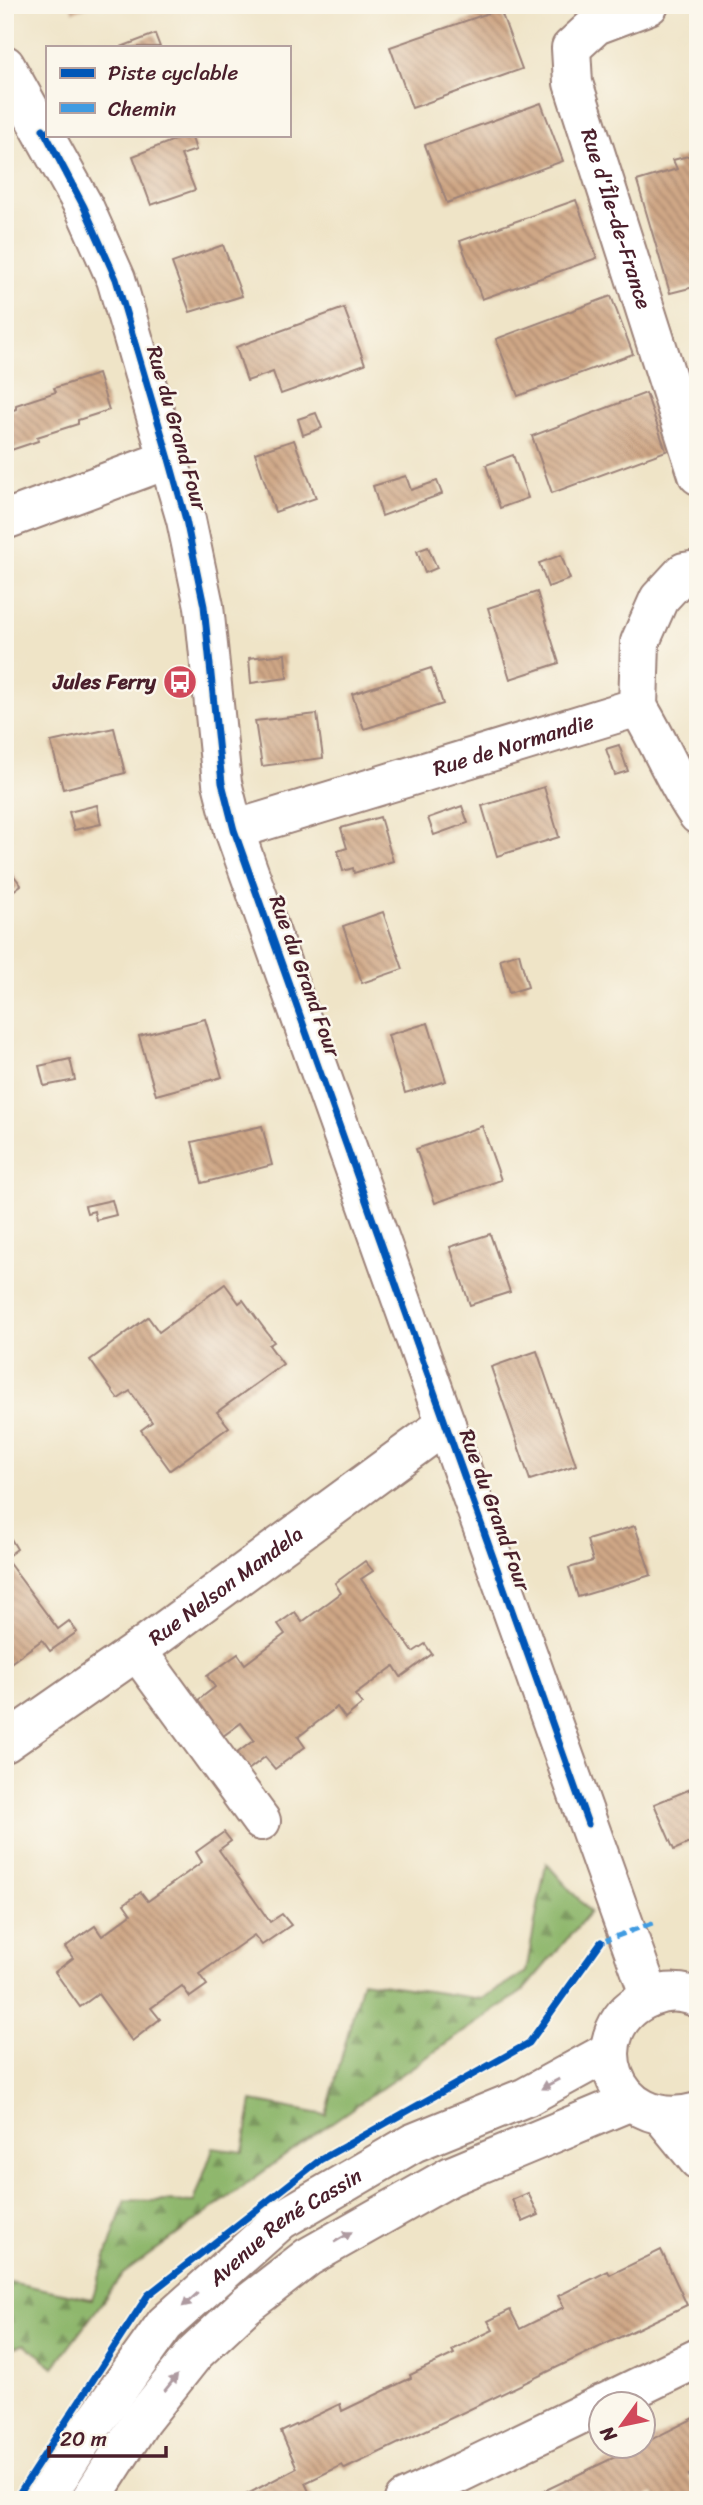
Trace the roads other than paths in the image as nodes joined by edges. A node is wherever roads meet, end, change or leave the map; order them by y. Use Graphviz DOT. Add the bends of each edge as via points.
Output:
graph roads {
  1 [pos="649,5"];
  2 [pos="5,65"];
  3 [pos="169,459"];
  4 [pos="698,475"];
  5 [pos="5,520"];
  6 [pos="698,570"];
  7 [pos="638,706"];
  8 [pos="698,815"];
  9 [pos="234,830"];
  10 [pos="446,1424"];
  11 [pos="137,1651"];
  12 [pos="5,1743"];
  13 [pos="261,1821"];
  14 [pos="650,1997"];
  15 [pos="698,1998"];
  16 [pos="610,2052"];
  17 [pos="664,2110"];
  18 [pos="698,2160"];
  19 [pos="698,2358"];
  20 [pos="631,2390"];
  21 [pos="588,2411"];
  22 [pos="44,2500"];
  23 [pos="90,2500"];
  24 [pos="404,2500"];
  1 -- 4 [label="street, Rue d'Île-de-France" via="596,25 571,48 573,83"];
  2 -- 3 [label="street, Rue du Grand Four" via="79,196 116,279"];
  3 -- 5 [label="street"];
  3 -- 9 [label="street, Rue du Grand Four" via="204,607 222,783"];
  6 -- 7 [label="street" via="684,572 659,599 640,642"];
  7 -- 8 [label="street"];
  7 -- 9 [label="street, Rue de Normandie"];
  9 -- 10 [label="street, Rue du Grand Four"];
  10 -- 11 [label="street, Rue Nelson Mandela"];
  10 -- 14 [label="street, Rue du Grand Four"];
  11 -- 12 [label="street, Rue Nelson Mandela"];
  11 -- 13 [label="street"];
  14 -- 15 [label="street" via="674,1992"];
  14 -- 16 [label="street" via="623,2016"];
  16 -- 17 [label="street" via="619,2087"];
  16 -- 22 [label="street, Avenue René Cassin, one-way" via="526,2098 413,2143 281,2221 165,2324"];
  17 -- 18 [label="street"];
  23 -- 17 [label="street, Avenue René Cassin, one-way" via="141,2421 195,2353 308,2257 451,2176"];
  19 -- 20 [label="street"];
  21 -- 24 [label="street"];
}
